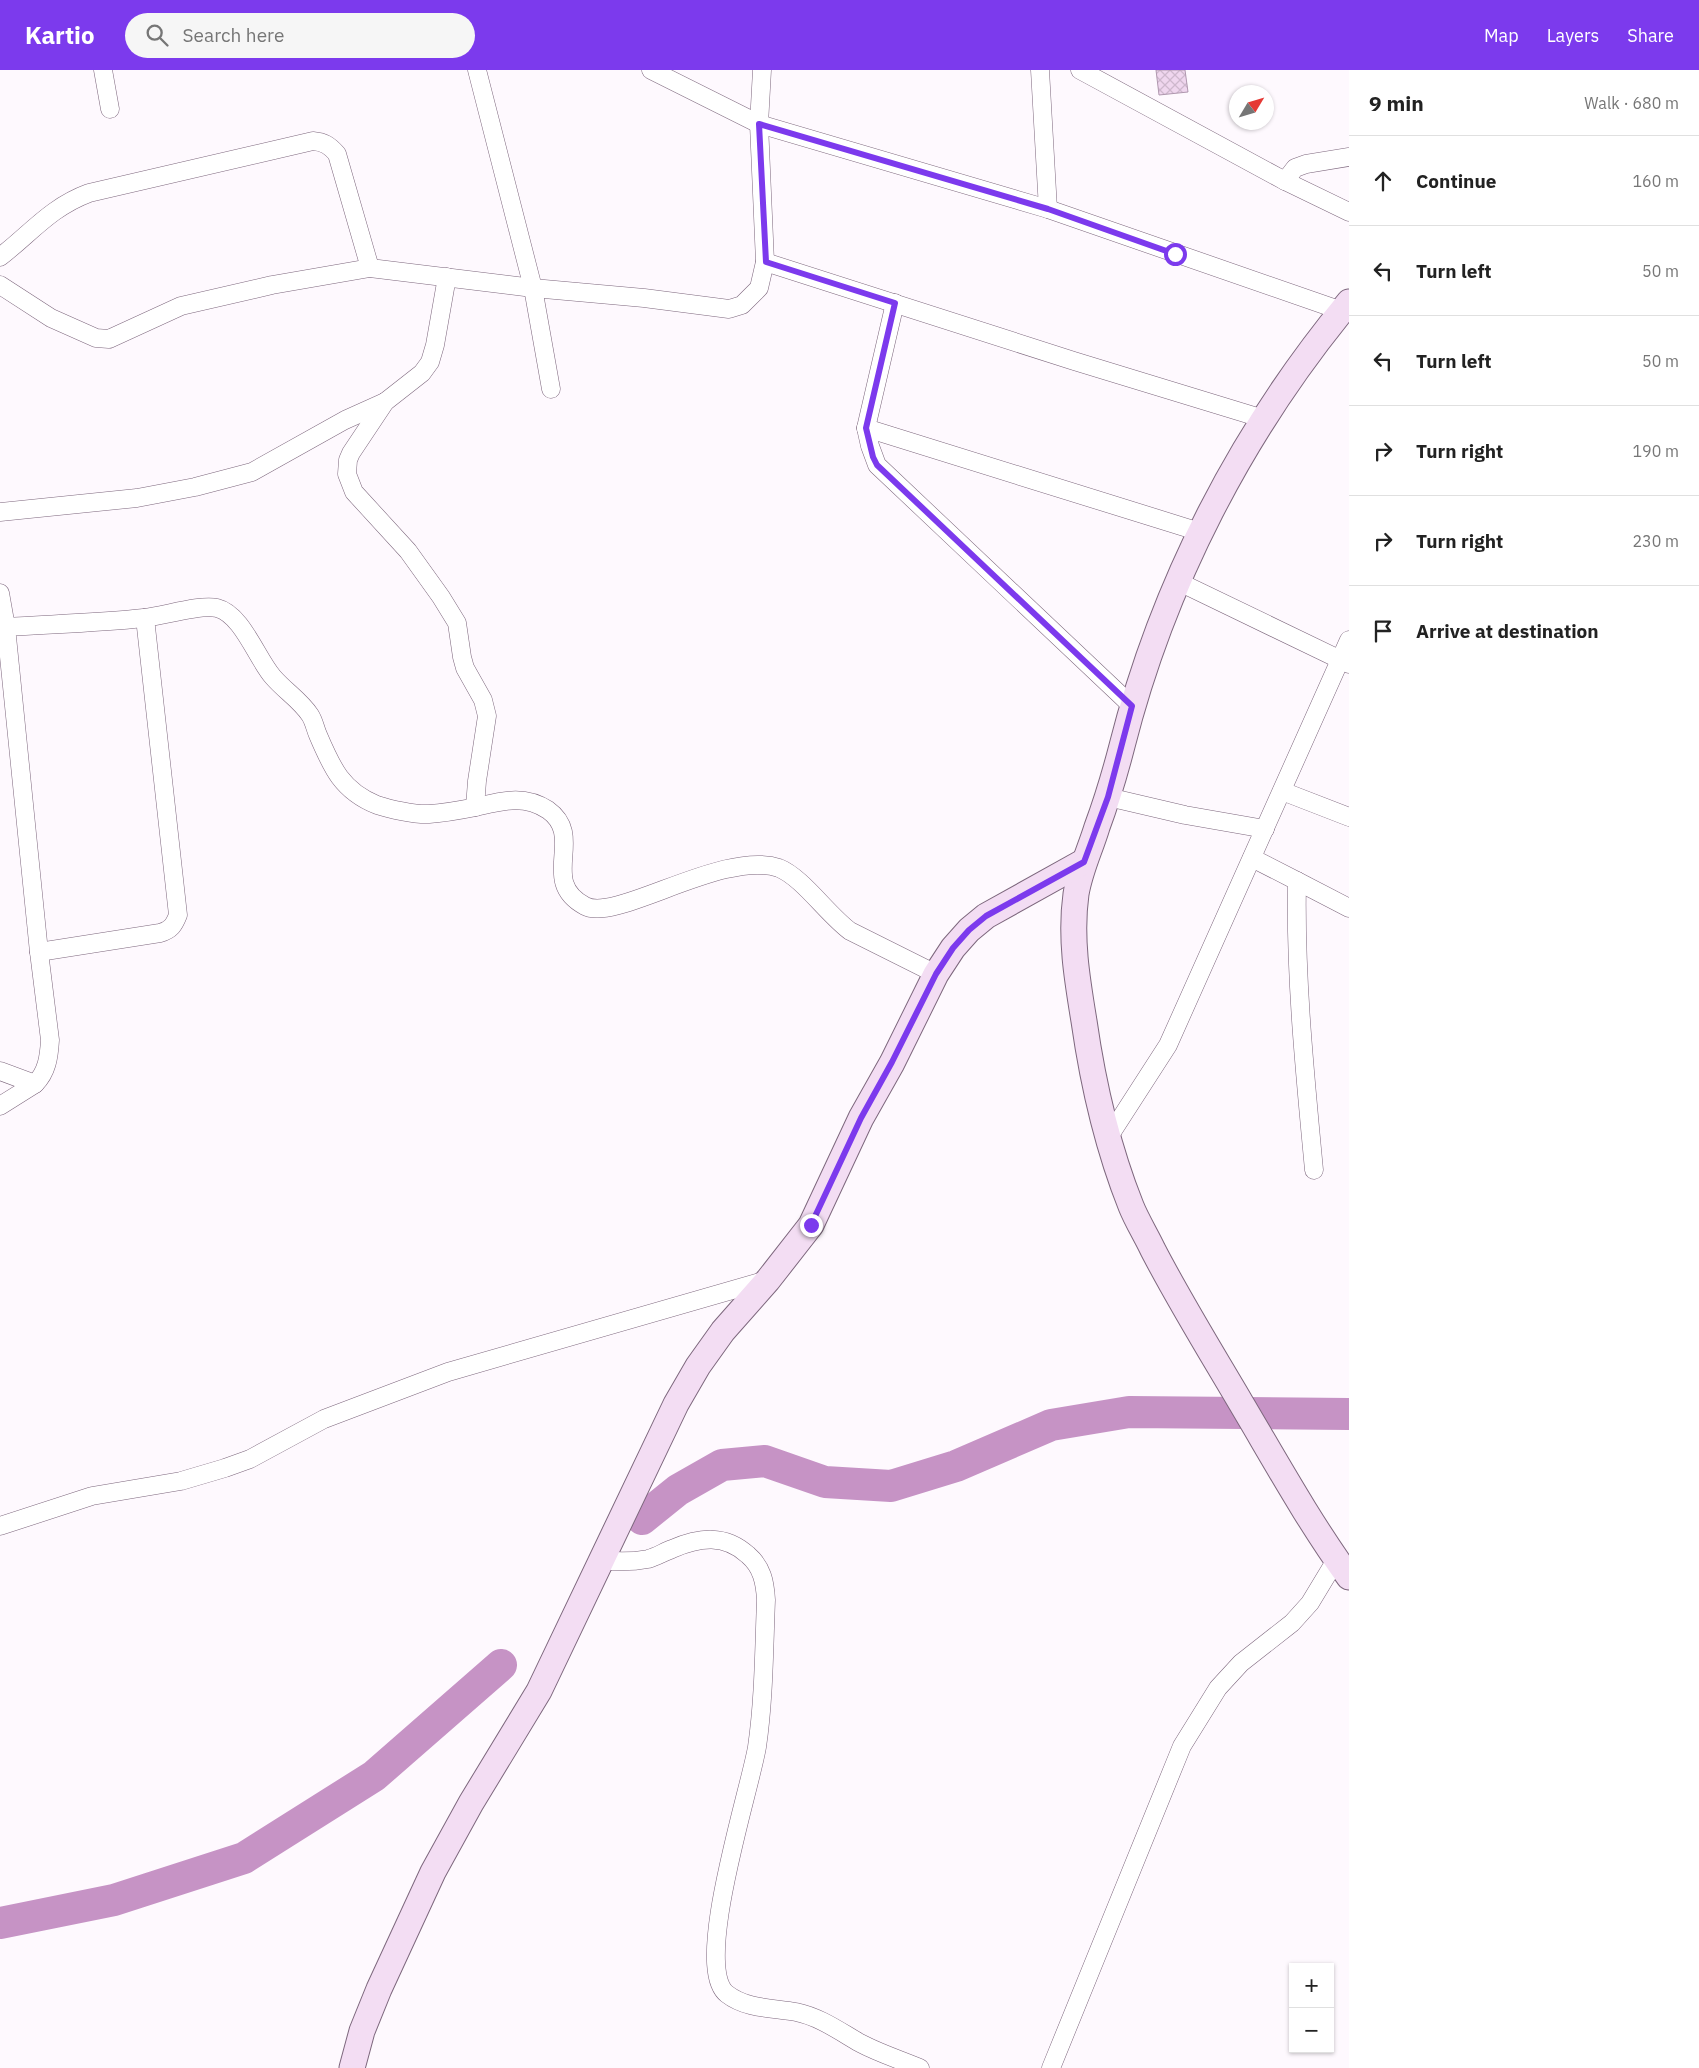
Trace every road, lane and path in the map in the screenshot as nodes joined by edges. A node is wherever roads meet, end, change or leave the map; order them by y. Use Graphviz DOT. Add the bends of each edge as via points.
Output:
graph roads {
  1 [pos="103,70"];
  2 [pos="477,70"];
  3 [pos="651,70"];
  4 [pos="762,70"];
  5 [pos="1040,70"];
  6 [pos="1080,70"];
  7 [pos="110,109"];
  8 [pos="759,124"];
  9 [pos="1349,157"];
  10 [pos="1285,181"];
  11 [pos="1048,209"];
  12 [pos="1349,212"];
  13 [pos="0,257"];
  14 [pos="766,262"];
  15 [pos="370,268"];
  16 [pos="447,277"];
  17 [pos="0,285"];
  18 [pos="532,288"];
  19 [pos="895,303"];
  20 [pos="1345,307"];
  21 [pos="551,389"];
  22 [pos="385,402"];
  23 [pos="1264,419"];
  24 [pos="866,428"];
  25 [pos="0,512"];
  26 [pos="1200,532"];
  27 [pos="1177,581"];
  28 [pos="0,593"];
  29 [pos="145,618"];
  30 [pos="6,627"];
  31 [pos="1349,640"];
  32 [pos="1344,662"];
  33 [pos="1132,706"];
  34 [pos="1282,791"];
  35 [pos="1108,797"];
  36 [pos="475,807"];
  37 [pos="1349,817"];
  38 [pos="1265,830"];
  39 [pos="1252,858"];
  40 [pos="1084,862"];
  41 [pos="1297,881"];
  42 [pos="1349,908"];
  43 [pos="39,952"];
  44 [pos="936,974"];
  45 [pos="0,1071"];
  46 [pos="36,1084"];
  47 [pos="0,1106"];
  48 [pos="1108,1138"];
  49 [pos="1314,1170"];
  50 [pos="768,1280"];
  51 [pos="0,1526"];
  52 [pos="602,1560"];
  53 [pos="1343,1569"];
  54 [pos="352,2068"];
  55 [pos="920,2068"];
  56 [pos="1051,2068"];
  1 -- 7 [label="street"];
  2 -- 18 [label="street"];
  3 -- 8 [label="street"];
  4 -- 8 [label="street"];
  5 -- 11 [label="street"];
  6 -- 10 [label="street"];
  8 -- 11 [label="street"];
  8 -- 14 [label="street"];
  9 -- 10 [label="street" via="1295,168"];
  10 -- 12 [label="street"];
  11 -- 20 [label="street"];
  13 -- 15 [label="street" via="68,200 89,192 322,141 337,154"];
  14 -- 18 [label="street" via="758,288 742,305 729,309"];
  14 -- 19 [label="street"];
  15 -- 16 [label="street"];
  15 -- 17 [label="street" via="272,285 181,306 104,340 51,318"];
  16 -- 18 [label="street"];
  16 -- 22 [label="street" via="430,362 422,373"];
  18 -- 21 [label="street"];
  19 -- 23 [label="street"];
  19 -- 24 [label="street"];
  20 -- 23 [label="street"];
  22 -- 25 [label="street" via="328,429 252,472 137,498"];
  22 -- 36 [label="street" via="351,453 346,474 360,501 408,551 457,623 465,668 483,700 486,716"];
  23 -- 26 [label="street"];
  24 -- 26 [label="street"];
  24 -- 33 [label="street" via="873,457 887,477"];
  26 -- 27 [label="street"];
  27 -- 32 [label="street"];
  27 -- 33 [label="street"];
  28 -- 30 [label="street"];
  29 -- 30 [label="street"];
  29 -- 36 [label="street" via="203,608 215,607 225,611 240,626 272,677 301,703 312,718 333,767 343,783 359,797 380,806 426,814"];
  29 -- 43 [label="street" via="178,915 170,930 160,934"];
  30 -- 43 [label="street"];
  31 -- 32 [label="street"];
  32 -- 34 [label="street"];
  33 -- 35 [label="street"];
  34 -- 37 [label="street"];
  34 -- 38 [label="street"];
  35 -- 38 [label="street"];
  35 -- 40 [label="street"];
  36 -- 44 [label="street" via="506,799 519,800 535,803 556,817 565,837 561,874 565,887 576,900 592,909 624,903 725,869 778,868 798,880 850,931"];
  38 -- 39 [label="street"];
  39 -- 41 [label="street"];
  39 -- 48 [label="street" via="1168,1045"];
  40 -- 44 [label="street" via="986,916 964,936"];
  40 -- 48 [label="street" via="1076,895 1074,955 1091,1072"];
  41 -- 42 [label="street"];
  41 -- 49 [label="street" via="1302,1049"];
  43 -- 46 [label="street" via="50,1040 44,1072"];
  44 -- 50 [label="street" via="861,1118 811,1225"];
  45 -- 46 [label="street"];
  46 -- 47 [label="street"];
  48 -- 53 [label="street" via="1131,1207 1171,1285"];
  50 -- 51 [label="street" via="448,1372 324,1419 250,1459 226,1468 181,1481 92,1496"];
  50 -- 52 [label="street" via="723,1331 698,1366 676,1404"];
  52 -- 54 [label="street" via="538,1691 433,1872 379,1988"];
  52 -- 55 [label="street" via="649,1559 693,1542 722,1540 734,1544 756,1564 763,1576 766,1592 761,1708 757,1749 733,1845 720,1917 716,1949 718,1980 727,1994 752,2006 813,2016 862,2044"];
  53 -- 56 [label="street" via="1292,1623 1241,1663 1218,1688 1182,1746"];
}
